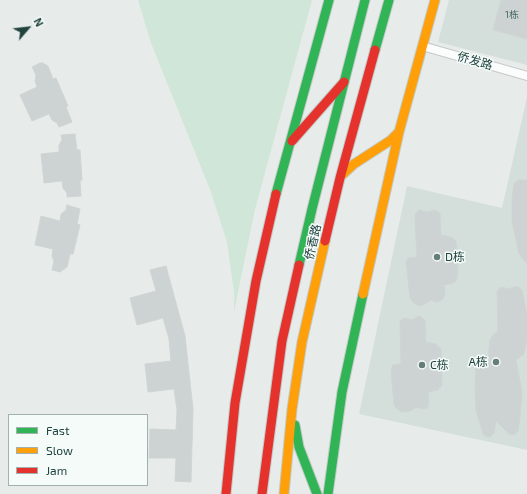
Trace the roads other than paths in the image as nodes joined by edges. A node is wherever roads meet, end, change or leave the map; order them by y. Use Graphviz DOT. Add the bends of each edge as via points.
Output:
graph roads {
  1 [pos="329,0"];
  2 [pos="389,0"];
  3 [pos="435,0"];
  4 [pos="373,7"];
  5 [pos="422,46"];
  6 [pos="527,76"];
  7 [pos="344,82"];
  8 [pos="399,132"];
  9 [pos="289,144"];
  10 [pos="340,178"];
  11 [pos="292,409"];
  12 [pos="226,494"];
  13 [pos="262,494"];
  14 [pos="284,494"];
  15 [pos="317,494"];
  16 [pos="328,494"];
  1 -- 9 [label="main road"];
  2 -- 4 [label="main road, 侨香路"];
  3 -- 5 [label="main road"];
  4 -- 7 [label="main road, 侨香路"];
  4 -- 10 [label="main road, 侨香路"];
  5 -- 6 [label="street, 侨发路"];
  5 -- 8 [label="main road"];
  7 -- 9 [label="main road"];
  7 -- 13 [label="main road, 侨香路" via="282,341"];
  8 -- 10 [label="main road" via="354,164"];
  8 -- 16 [label="main road" via="342,392"];
  9 -- 12 [label="main road" via="256,281 235,403"];
  10 -- 11 [label="main road, 侨香路" via="302,342"];
  11 -- 14 [label="main road, 侨香路"];
  11 -- 15 [label="main road" via="299,447"];
}
